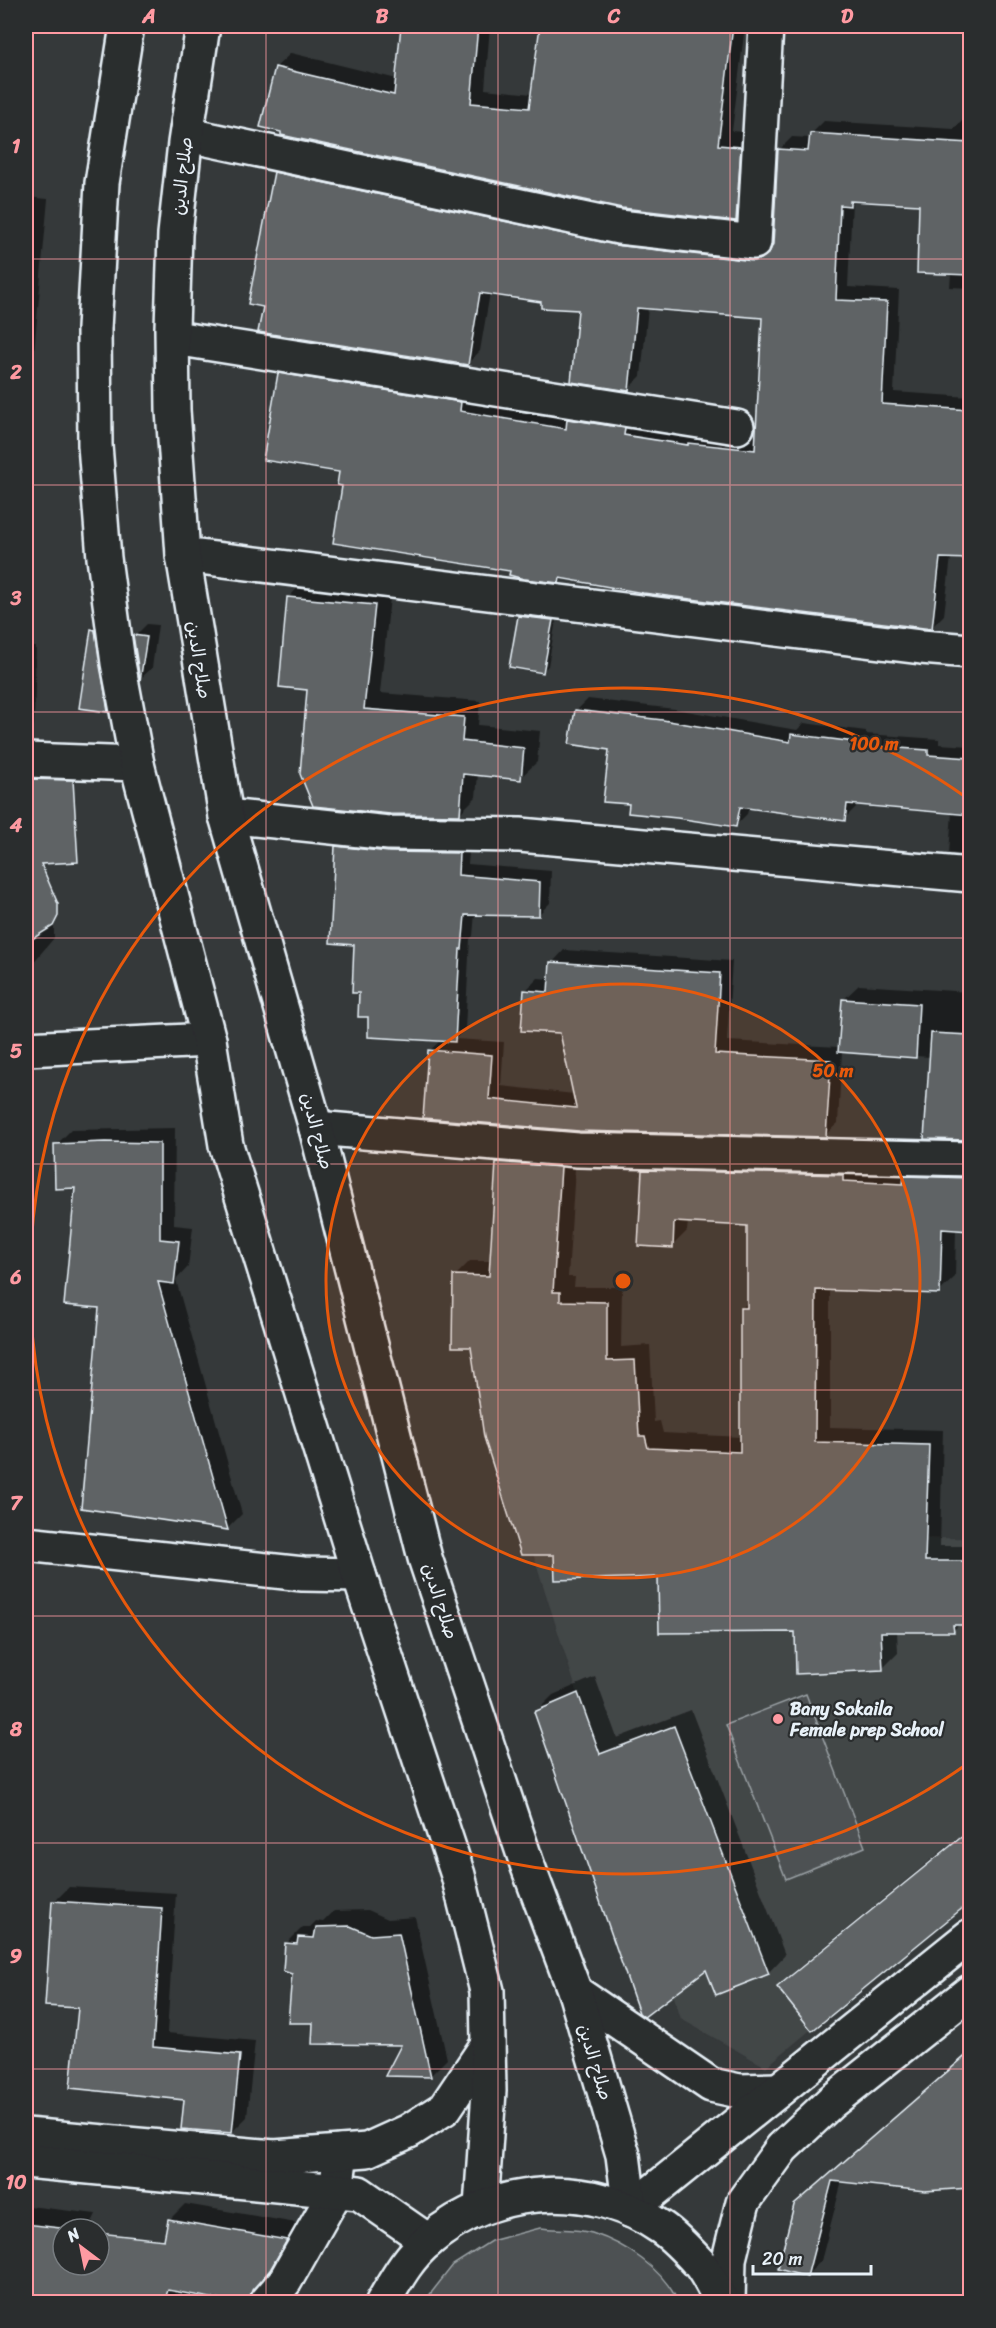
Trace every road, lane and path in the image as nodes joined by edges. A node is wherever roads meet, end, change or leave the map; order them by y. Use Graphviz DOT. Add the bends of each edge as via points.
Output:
graph roads {
  1 [pos="127,26"];
  2 [pos="203,26"];
  3 [pos="766,26"];
  4 [pos="198,137"];
  5 [pos="181,339"];
  6 [pos="737,427"];
  7 [pos="183,555"];
  8 [pos="970,651"];
  9 [pos="26,760"];
  10 [pos="137,764"];
  11 [pos="226,816"];
  12 [pos="970,875"];
  13 [pos="209,1040"];
  14 [pos="26,1048"];
  15 [pos="316,1128"];
  16 [pos="970,1159"];
  17 [pos="26,1544"];
  18 [pos="359,1575"];
  19 [pos="970,1936"];
  20 [pos="575,1992"];
  21 [pos="970,1992"];
  22 [pos="488,2044"];
  23 [pos="779,2090"];
  24 [pos="26,2135"];
  25 [pos="341,2152"];
  26 [pos="26,2161"];
  27 [pos="336,2191"];
  28 [pos="481,2207"];
  29 [pos="630,2210"];
  30 [pos="428,2241"];
  31 [pos="267,2302"];
  32 [pos="383,2302"];
  33 [pos="722,2302"];
  34 [pos="728,2302"];
  1 -- 10 [label="main road" via="102,183 94,329 95,445 105,570"];
  2 -- 7 [label="main road, صلاح الدين" via="175,234 173,410"];
  3 -- 4 [label="main road" via="754,242 619,226"];
  5 -- 6 [label="main road"];
  7 -- 8 [label="main road"];
  7 -- 11 [label="main road, صلاح الدين"];
  9 -- 10 [label="main road"];
  10 -- 13 [label="main road"];
  11 -- 12 [label="main road" via="389,833 520,835"];
  11 -- 15 [label="main road, صلاح الدين"];
  13 -- 14 [label="main road"];
  13 -- 18 [label="main road" via="226,1145"];
  15 -- 16 [label="main road" via="578,1150"];
  15 -- 20 [label="main road, صلاح الدين" via="425,1557 527,1864"];
  17 -- 18 [label="main road" via="303,1574"];
  18 -- 22 [label="main road" via="458,1875 487,1991"];
  19 -- 23 [label="main road"];
  20 -- 23 [label="main road" via="711,2085 739,2091"];
  20 -- 29 [label="main road, صلاح الدين" via="623,2155"];
  21 -- 34 [label="main road" via="831,2102 782,2148 743,2202 729,2259"];
  22 -- 25 [label="main road" via="445,2108 368,2150"];
  22 -- 28 [label="main road" via="489,2091"];
  23 -- 29 [label="main road"];
  24 -- 25 [label="main road" via="274,2157"];
  25 -- 27 [label="main road"];
  26 -- 27 [label="main road"];
  27 -- 30 [label="main road" via="359,2193"];
  27 -- 31 [label="main road" via="285,2281"];
  28 -- 29 [label="main road" via="518,2196 556,2193 594,2197"];
  28 -- 30 [label="main road"];
  29 -- 33 [label="main road" via="664,2229 701,2265"];
  30 -- 32 [label="main road" via="406,2264"];
}
